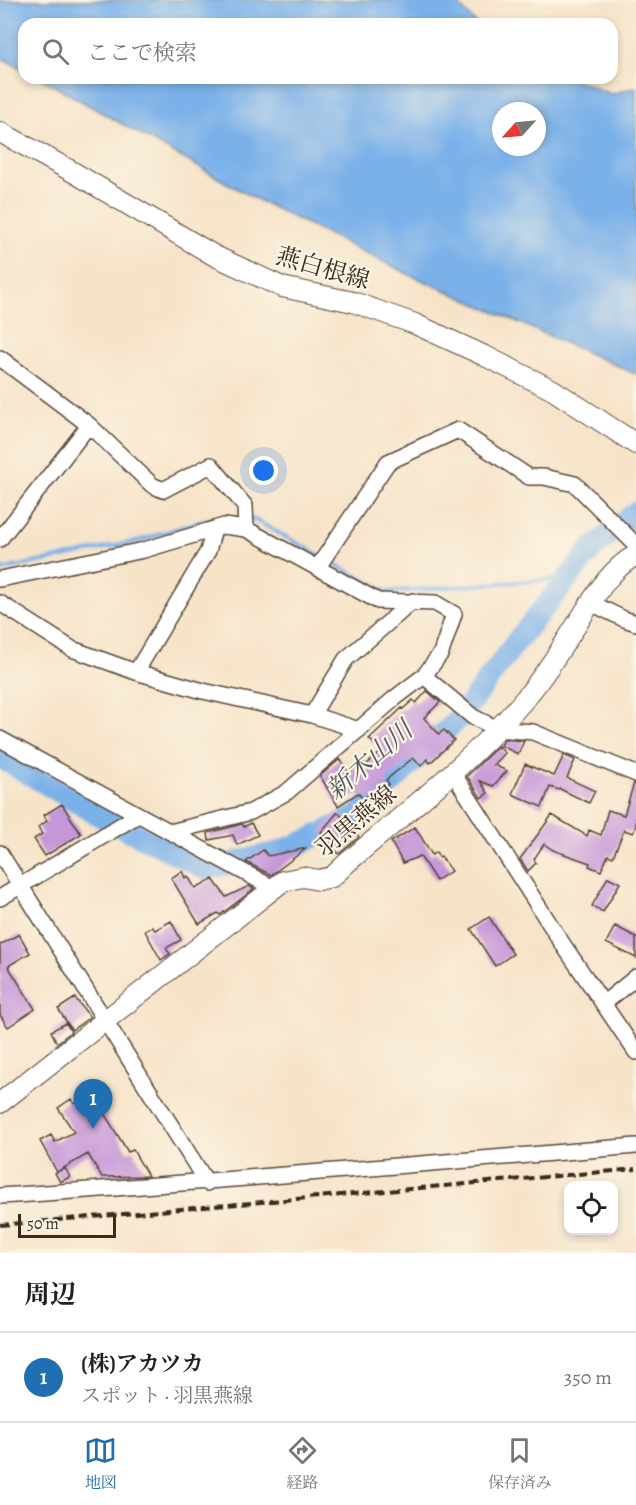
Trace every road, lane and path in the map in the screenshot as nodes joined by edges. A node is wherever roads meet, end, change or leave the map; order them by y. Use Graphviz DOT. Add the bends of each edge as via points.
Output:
graph roads {
  1 [pos="0,132"];
  2 [pos="0,358"];
  3 [pos="89,425"];
  4 [pos="636,444"];
  5 [pos="246,529"];
  6 [pos="214,530"];
  7 [pos="0,539"];
  8 [pos="636,545"];
  9 [pos="636,555"];
  10 [pos="318,567"];
  11 [pos="0,579"];
  12 [pos="413,601"];
  13 [pos="0,603"];
  14 [pos="591,603"];
  15 [pos="636,623"];
  16 [pos="136,672"];
  17 [pos="424,676"];
  18 [pos="312,715"];
  19 [pos="359,729"];
  20 [pos="498,729"];
  21 [pos="0,739"];
  22 [pos="453,773"];
  23 [pos="636,774"];
  24 [pos="138,815"];
  25 [pos="170,832"];
  26 [pos="0,853"];
  27 [pos="21,885"];
  28 [pos="275,889"];
  29 [pos="0,898"];
  30 [pos="636,977"];
  31 [pos="603,1004"];
  32 [pos="105,1019"];
  33 [pos="636,1053"];
  34 [pos="0,1103"];
  35 [pos="636,1146"];
  36 [pos="207,1182"];
  37 [pos="0,1196"];
  1 -- 4 [label="main road, 燕白根線" via="214,256 282,287 353,302 425,329 553,390"];
  2 -- 3 [label="street"];
  3 -- 5 [label="street" via="163,490 211,465 245,506"];
  3 -- 7 [label="street"];
  5 -- 6 [label="street" via="224,526"];
  5 -- 10 [label="street"];
  6 -- 11 [label="street" via="144,550"];
  6 -- 16 [label="street" via="208,551"];
  8 -- 10 [label="street" via="575,484 529,477 458,430 388,462"];
  9 -- 14 [label="main road, 羽黒燕線" via="610,574"];
  10 -- 12 [label="street" via="378,601"];
  12 -- 17 [label="street" via="435,603 454,614 441,653"];
  12 -- 18 [label="street" via="346,659"];
  13 -- 16 [label="street" via="72,649"];
  14 -- 15 [label="street"];
  14 -- 20 [label="main road, 羽黒燕線" via="549,667"];
  16 -- 18 [label="street"];
  17 -- 19 [label="street"];
  17 -- 20 [label="street" via="473,717"];
  18 -- 19 [label="street"];
  19 -- 25 [label="street" via="273,801 251,812"];
  20 -- 22 [label="main road, 羽黒燕線"];
  20 -- 23 [label="street" via="533,732"];
  21 -- 24 [label="street"];
  22 -- 28 [label="main road, 羽黒燕線" via="333,877 283,881"];
  22 -- 31 [label="street"];
  24 -- 25 [label="street"];
  24 -- 27 [label="street"];
  25 -- 28 [label="street"];
  26 -- 27 [label="street"];
  27 -- 29 [label="street"];
  27 -- 32 [label="street"];
  28 -- 32 [label="main road, 羽黒燕線"];
  30 -- 31 [label="street"];
  31 -- 33 [label="street"];
  32 -- 34 [label="main road, 羽黒燕線"];
  32 -- 36 [label="street"];
  35 -- 36 [label="street"];
  36 -- 37 [label="street"];
}
